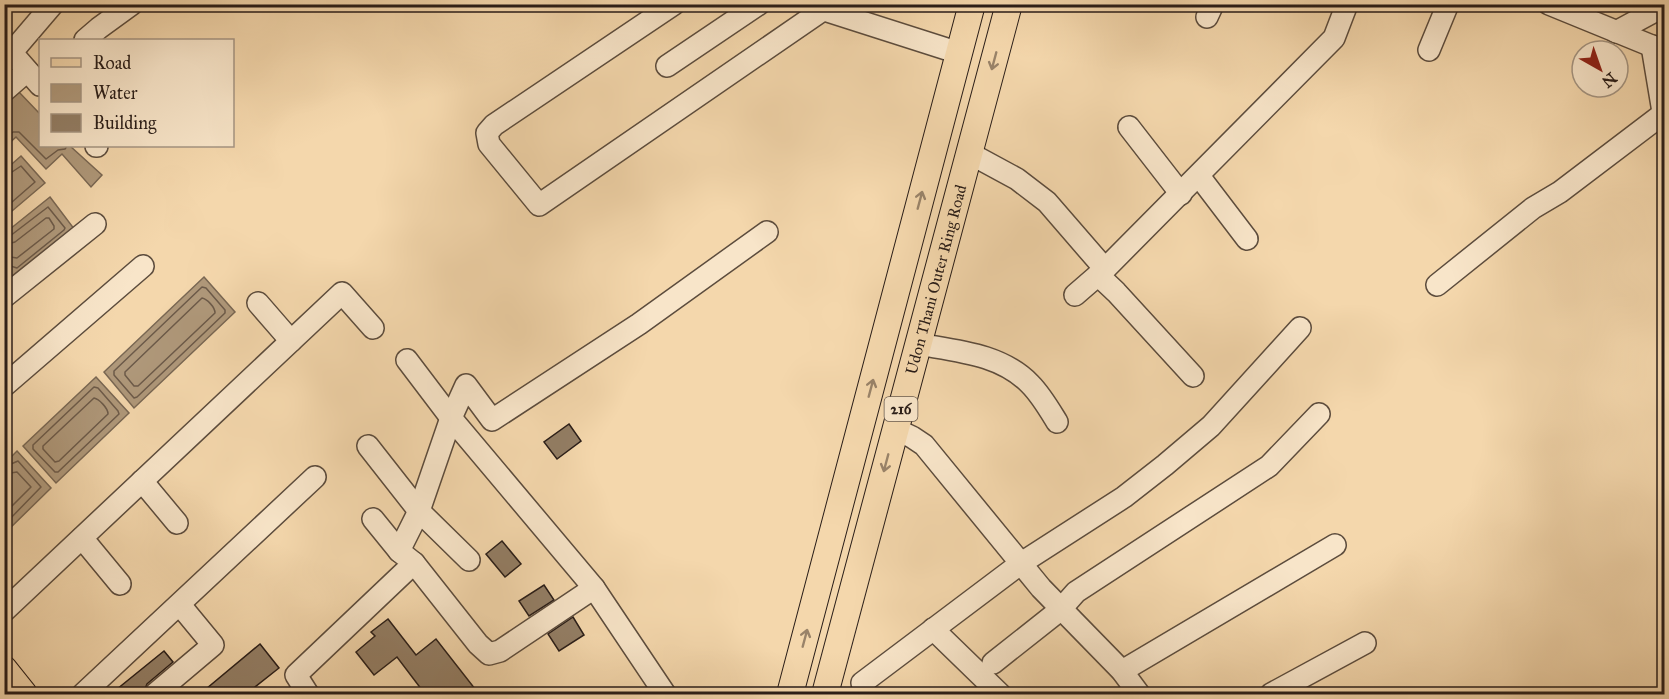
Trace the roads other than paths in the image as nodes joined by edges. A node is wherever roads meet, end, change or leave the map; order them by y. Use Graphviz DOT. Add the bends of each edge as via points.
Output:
graph roads {
  1 [pos="53,4"];
  2 [pos="132,4"];
  3 [pos="674,4"];
  4 [pos="759,4"];
  5 [pos="972,4"];
  6 [pos="1009,4"];
  7 [pos="1347,4"];
  8 [pos="1448,4"];
  9 [pos="1549,4"];
  10 [pos="1665,6"];
  11 [pos="816,7"];
  12 [pos="1616,32"];
  13 [pos="86,39"];
  14 [pos="8,48"];
  15 [pos="1658,49"];
  16 [pos="1429,50"];
  17 [pos="959,53"];
  18 [pos="667,66"];
  19 [pos="34,78"];
  20 [pos="4,91"];
  21 [pos="1664,116"];
  22 [pos="1129,127"];
  23 [pos="969,153"];
  24 [pos="1199,176"];
  25 [pos="1181,194"];
  26 [pos="95,224"];
  27 [pos="767,232"];
  28 [pos="1247,239"];
  29 [pos="143,266"];
  30 [pos="1102,272"];
  31 [pos="1437,285"];
  32 [pos="1075,295"];
  33 [pos="4,297"];
  34 [pos="258,303"];
  35 [pos="373,328"];
  36 [pos="1300,328"];
  37 [pos="291,341"];
  38 [pos="918,344"];
  39 [pos="407,360"];
  40 [pos="1192,376"];
  41 [pos="4,386"];
  42 [pos="1319,414"];
  43 [pos="451,418"];
  44 [pos="1057,422"];
  45 [pos="895,429"];
  46 [pos="368,446"];
  47 [pos="315,477"];
  48 [pos="142,481"];
  49 [pos="419,511"];
  50 [pos="374,519"];
  51 [pos="177,523"];
  52 [pos="82,538"];
  53 [pos="1335,545"];
  54 [pos="407,557"];
  55 [pos="469,560"];
  56 [pos="1020,564"];
  57 [pos="120,584"];
  58 [pos="594,588"];
  59 [pos="180,605"];
  60 [pos="1060,610"];
  61 [pos="4,611"];
  62 [pos="933,629"];
  63 [pos="1365,643"];
  64 [pos="993,663"];
  65 [pos="1122,671"];
  66 [pos="827,684"];
  67 [pos="867,689"];
  68 [pos="83,694"];
  69 [pos="155,694"];
  70 [pos="308,694"];
  71 [pos="665,694"];
  72 [pos="790,694"];
  73 [pos="1000,694"];
  74 [pos="1139,694"];
  75 [pos="1271,694"];
  1 -- 14 [label="street"];
  2 -- 13 [label="street"];
  3 -- 11 [label="street" via="494,124 487,133 489,144 539,205"];
  4 -- 18 [label="street"];
  5 -- 17 [label="main road, Udon Thani Outer Ring Road / 216"];
  6 -- 23 [label="main road, Udon Thani Outer Ring Road / 216, one-way"];
  7 -- 24 [label="street" via="1334,38"];
  8 -- 16 [label="street"];
  9 -- 12 [label="street"];
  10 -- 12 [label="street"];
  11 -- 17 [label="street"];
  12 -- 15 [label="street"];
  14 -- 19 [label="street"];
  15 -- 21 [label="street"];
  72 -- 17 [label="main road, Udon Thani Outer Ring Road / 216, one-way"];
  19 -- 20 [label="street"];
  21 -- 31 [label="street" via="1533,208"];
  22 -- 25 [label="street"];
  23 -- 30 [label="street" via="1017,179 1047,202"];
  23 -- 38 [label="main road, Udon Thani Outer Ring Road / 216"];
  24 -- 25 [label="street"];
  24 -- 28 [label="street"];
  25 -- 30 [label="street"];
  26 -- 33 [label="street"];
  27 -- 43 [label="street" via="639,324 492,420 466,385"];
  29 -- 41 [label="street"];
  30 -- 32 [label="street"];
  30 -- 40 [label="street"];
  34 -- 37 [label="street"];
  35 -- 37 [label="street" via="342,293"];
  36 -- 56 [label="street" via="1211,426 1165,465"];
  37 -- 48 [label="street"];
  38 -- 44 [label="street" via="981,355 1013,371 1029,384"];
  38 -- 45 [label="main road, Udon Thani Outer Ring Road / 216"];
  39 -- 43 [label="street"];
  42 -- 60 [label="street" via="1269,466 1076,592"];
  43 -- 49 [label="street"];
  43 -- 58 [label="street"];
  45 -- 56 [label="street" via="924,445"];
  45 -- 66 [label="main road, Udon Thani Outer Ring Road / 216, one-way"];
  46 -- 49 [label="street"];
  47 -- 59 [label="street"];
  48 -- 51 [label="street"];
  48 -- 52 [label="street"];
  49 -- 54 [label="street"];
  49 -- 55 [label="street"];
  50 -- 54 [label="street"];
  52 -- 57 [label="street"];
  52 -- 61 [label="street"];
  53 -- 65 [label="street"];
  54 -- 58 [label="street" via="489,654 500,651"];
  54 -- 70 [label="street" via="296,675"];
  56 -- 60 [label="street"];
  56 -- 62 [label="street"];
  58 -- 71 [label="street"];
  59 -- 68 [label="street"];
  59 -- 69 [label="street" via="213,645"];
  60 -- 64 [label="street"];
  60 -- 65 [label="street"];
  62 -- 67 [label="street"];
  62 -- 73 [label="street"];
  63 -- 75 [label="street"];
  65 -- 74 [label="street"];
  66 -- 67 [label="street"];
}
